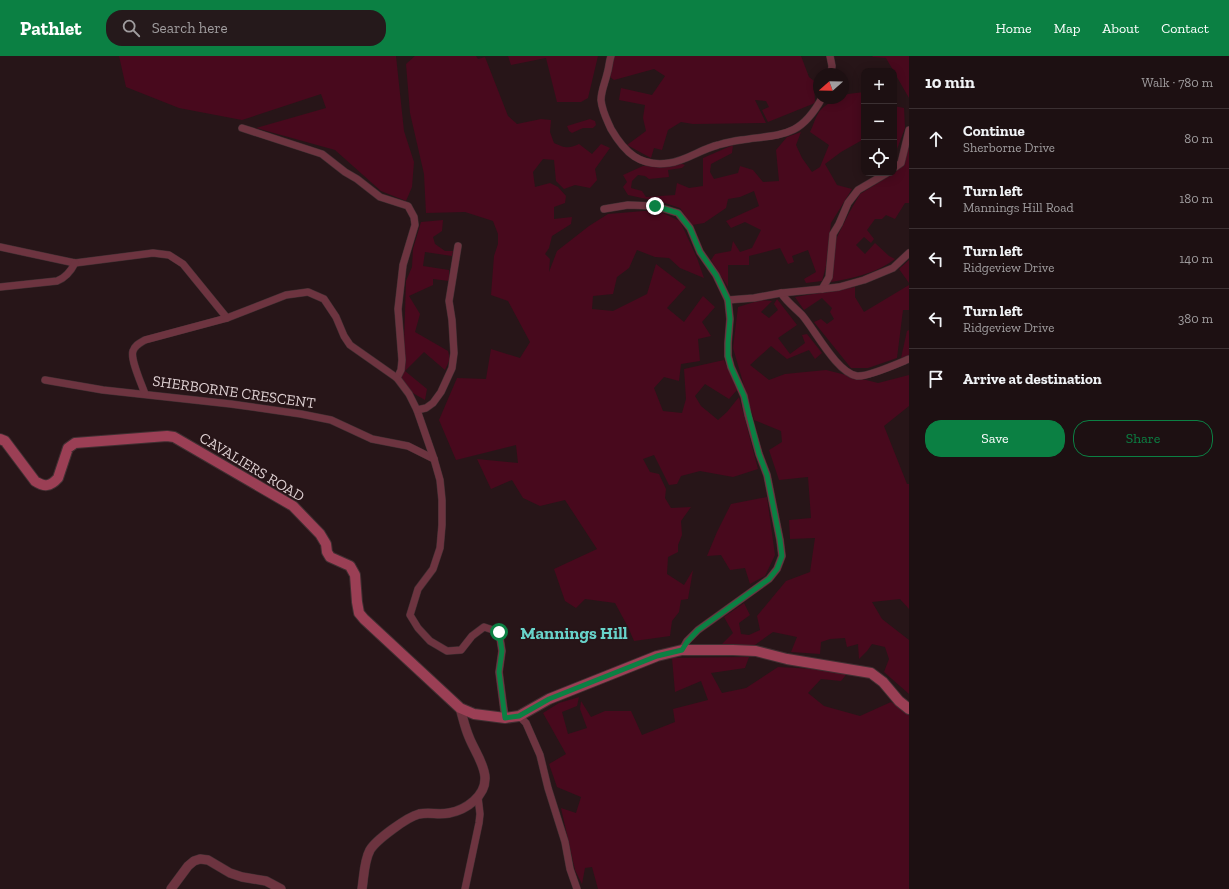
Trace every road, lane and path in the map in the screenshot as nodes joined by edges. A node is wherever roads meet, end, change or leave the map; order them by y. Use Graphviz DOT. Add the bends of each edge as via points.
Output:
graph roads {
  1 [pos="610,56"];
  2 [pos="830,56"];
  3 [pos="832,68"];
  4 [pos="819,104"];
  5 [pos="242,128"];
  6 [pos="909,130"];
  7 [pos="897,166"];
  8 [pos="882,176"];
  9 [pos="604,209"];
  10 [pos="458,246"];
  11 [pos="0,247"];
  12 [pos="909,253"];
  13 [pos="75,263"];
  14 [pos="0,287"];
  15 [pos="822,289"];
  16 [pos="781,293"];
  17 [pos="728,300"];
  18 [pos="227,318"];
  19 [pos="909,359"];
  20 [pos="397,378"];
  21 [pos="45,380"];
  22 [pos="145,394"];
  23 [pos="417,410"];
  24 [pos="0,439"];
  25 [pos="434,459"];
  26 [pos="682,650"];
  27 [pos="460,708"];
  28 [pos="909,709"];
  29 [pos="519,716"];
  30 [pos="505,718"];
  31 [pos="478,797"];
  32 [pos="171,889"];
  33 [pos="281,889"];
  34 [pos="362,889"];
  35 [pos="465,889"];
  36 [pos="577,889"];
  1 -- 4 [label="street" via="601,98 604,114 618,141 627,152 642,161 671,163 712,147 791,132 807,120"];
  2 -- 3 [label="street"];
  5 -- 20 [label="street" via="322,154 380,197 408,206 415,225 403,265 398,309 402,360"];
  6 -- 7 [label="street" via="901,163"];
  8 -- 15 [label="street" via="858,190 848,202 833,234 829,276"];
  9 -- 17 [label="street" via="628,205 655,206 678,213 690,228 700,252 716,275"];
  10 -- 23 [label="street" via="449,301 454,353 452,368 433,403"];
  11 -- 13 [label="street"];
  12 -- 15 [label="street" via="893,268 864,280"];
  13 -- 14 [label="street" via="72,269 57,281"];
  13 -- 18 [label="street" via="154,253 169,255 183,264"];
  15 -- 16 [label="street"];
  16 -- 17 [label="street"];
  16 -- 19 [label="street" via="802,315 837,362 855,376 864,376"];
  17 -- 26 [label="street" via="728,356 744,396 767,475 782,556 777,569 769,579 698,630"];
  18 -- 20 [label="street" via="286,295 308,292 324,299 336,316 350,345"];
  18 -- 22 [label="street, SHERBORNE CRESCENT" via="145,340 137,345 132,352"];
  20 -- 23 [label="street"];
  21 -- 22 [label="street"];
  22 -- 25 [label="street, SHERBORNE CRESCENT" via="323,418 372,439 408,446"];
  23 -- 25 [label="street"];
  24 -- 27 [label="main road, CAVALIERS ROAD" via="5,441 35,480 45,485 58,478 68,448 75,443 174,437 293,506 324,538 330,557 350,566 355,574 359,613"];
  25 -- 30 [label="street" via="442,500 440,548 433,569 418,590 410,615 430,641 448,651 461,650 472,636 484,627 499,632 502,651 499,672"];
  26 -- 28 [label="main road" via="756,651 787,659 871,672"];
  26 -- 29 [label="main road" via="657,656 549,699"];
  27 -- 30 [label="main road" via="474,714"];
  27 -- 31 [label="street" via="483,767 485,778"];
  29 -- 30 [label="main road"];
  29 -- 36 [label="street" via="526,723 540,754"];
  31 -- 34 [label="street" via="463,809 448,813 417,815 392,829 370,850"];
  31 -- 35 [label="street" via="479,823"];
  32 -- 33 [label="street" via="188,866 200,859 208,860 230,873 266,881"];
}
